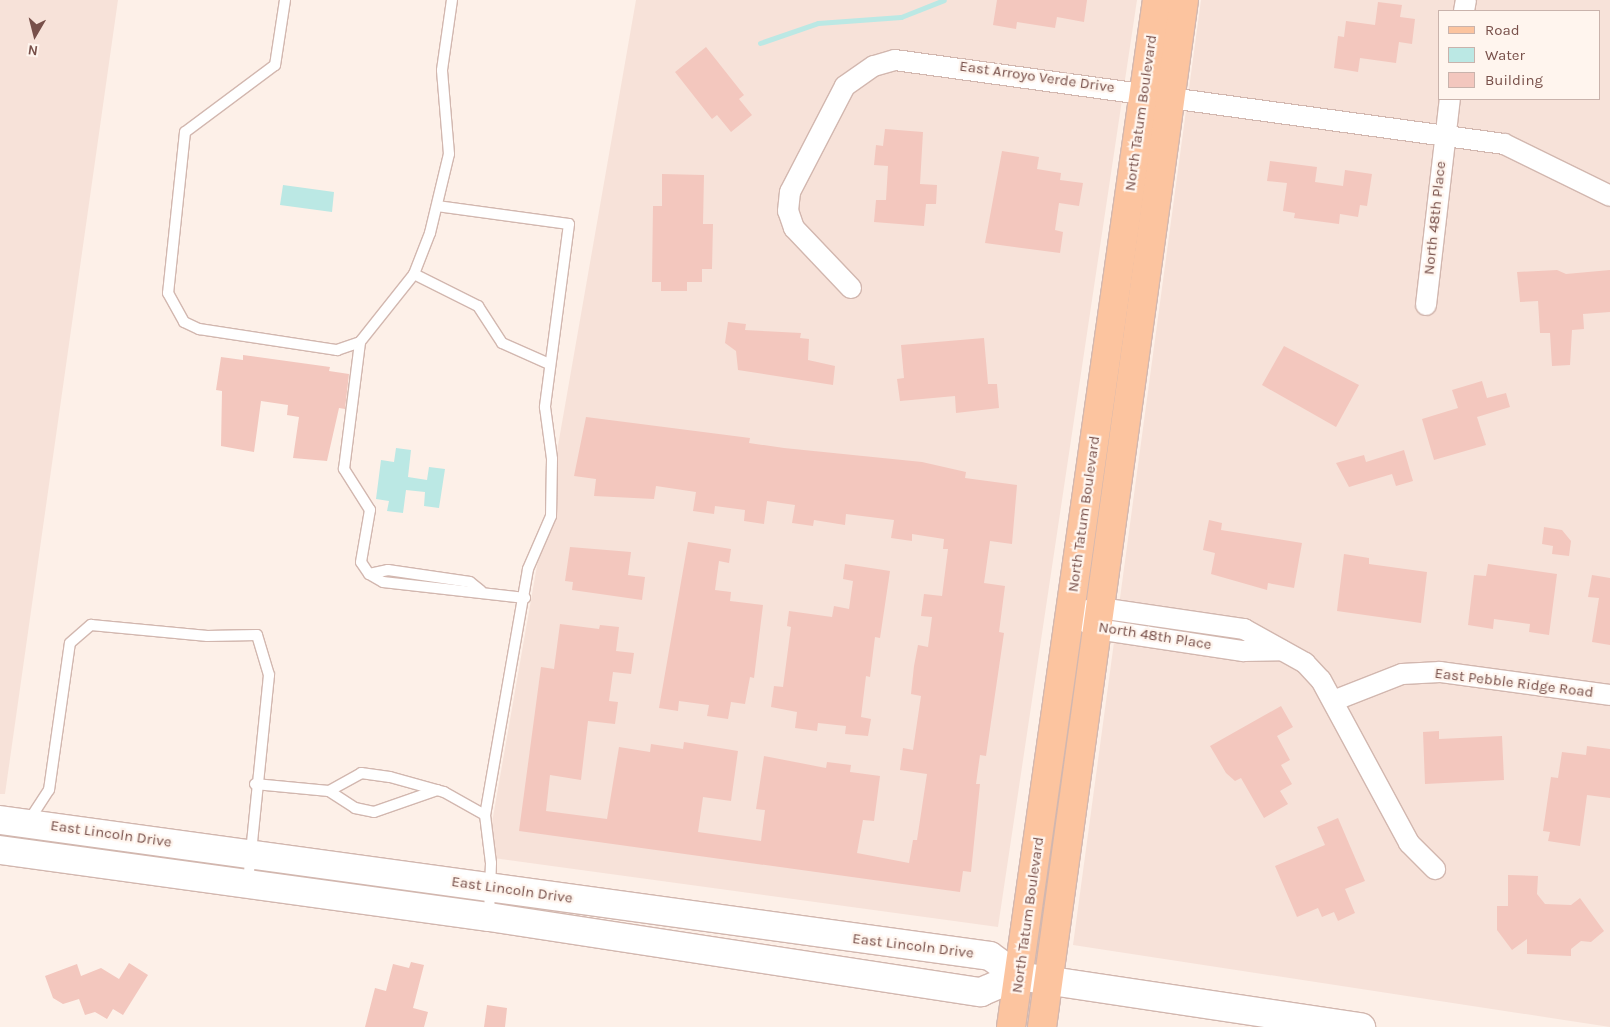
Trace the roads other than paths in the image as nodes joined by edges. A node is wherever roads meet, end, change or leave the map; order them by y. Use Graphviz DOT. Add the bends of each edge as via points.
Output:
graph roads {
  1 [pos="285,0"];
  2 [pos="452,0"];
  3 [pos="1157,0"];
  4 [pos="1184,0"];
  5 [pos="1144,92"];
  6 [pos="1171,95"];
  7 [pos="1450,100"];
  8 [pos="1444,132"];
  9 [pos="1610,196"];
  10 [pos="437,206"];
  11 [pos="414,274"];
  12 [pos="851,288"];
  13 [pos="1426,305"];
  14 [pos="360,342"];
  15 [pos="547,363"];
  16 [pos="525,598"];
  17 [pos="1070,613"];
  18 [pos="1098,618"];
  19 [pos="1610,695"];
  20 [pos="1333,701"];
  21 [pos="255,784"];
  22 [pos="437,790"];
  23 [pos="329,791"];
  24 [pos="485,815"];
  25 [pos="0,820"];
  26 [pos="27,823"];
  27 [pos="0,850"];
  28 [pos="251,853"];
  29 [pos="1435,869"];
  30 [pos="248,884"];
  31 [pos="492,887"];
  32 [pos="489,917"];
  33 [pos="1018,976"];
  34 [pos="1048,981"];
  35 [pos="1012,1027"];
  36 [pos="1042,1027"];
  37 [pos="1361,1027"];
  1 -- 14 [label="lane" via="275,65 185,132 168,293 184,322 199,329 337,350"];
  2 -- 10 [label="lane" via="442,70 449,154"];
  3 -- 5 [label="main road, North Tatum Boulevard"];
  4 -- 6 [label="main road, North Tatum Boulevard"];
  5 -- 6 [label="street, East Arroyo Verde Drive"];
  5 -- 12 [label="street, East Arroyo Verde Drive" via="916,60 895,60 858,75 845,86 801,170 790,192 788,211 794,228"];
  5 -- 17 [label="main road, North Tatum Boulevard"];
  6 -- 8 [label="street, East Arroyo Verde Drive"];
  6 -- 18 [label="main road, North Tatum Boulevard"];
  7 -- 8 [label="street, North 48th Place"];
  8 -- 9 [label="street, East Arroyo Verde Drive" via="1504,144"];
  8 -- 13 [label="street, North 48th Place"];
  10 -- 11 [label="lane"];
  10 -- 15 [label="lane" via="569,224"];
  11 -- 14 [label="lane"];
  11 -- 15 [label="lane" via="478,306 502,343"];
  14 -- 16 [label="lane" via="344,469 370,510 361,562 369,574 383,582"];
  15 -- 16 [label="lane" via="545,407 552,458 551,516 528,569"];
  16 -- 24 [label="lane"];
  17 -- 18 [label="street, North 48th Place"];
  17 -- 33 [label="main road, North Tatum Boulevard"];
  18 -- 20 [label="street, North 48th Place" via="1243,651 1285,650 1305,662"];
  18 -- 34 [label="main road, North Tatum Boulevard"];
  19 -- 20 [label="street, East Pebble Ridge Road" via="1440,672 1402,674"];
  20 -- 29 [label="street, North 48th Place" via="1408,843"];
  21 -- 23 [label="lane"];
  21 -- 26 [label="lane" via="269,675 257,636 207,636 91,625 70,643 49,790"];
  21 -- 28 [label="lane"];
  22 -- 23 [label="lane" via="361,774"];
  22 -- 23 [label="lane" via="374,812 355,808"];
  22 -- 24 [label="lane"];
  24 -- 31 [label="lane"];
  25 -- 26 [label="main road, East Lincoln Drive"];
  26 -- 28 [label="main road, East Lincoln Drive"];
  27 -- 30 [label="main road, East Lincoln Drive"];
  28 -- 30 [label="lane"];
  28 -- 31 [label="main road, East Lincoln Drive"];
  30 -- 32 [label="main road, East Lincoln Drive"];
  31 -- 32 [label="lane"];
  31 -- 33 [label="main road, East Lincoln Drive" via="990,956"];
  32 -- 33 [label="main road, East Lincoln Drive" via="981,992"];
  33 -- 34 [label="main road, East Lincoln Drive"];
  33 -- 35 [label="main road, North Tatum Boulevard"];
  34 -- 36 [label="main road, North Tatum Boulevard"];
  34 -- 37 [label="main road, East Lincoln Drive"];
}
